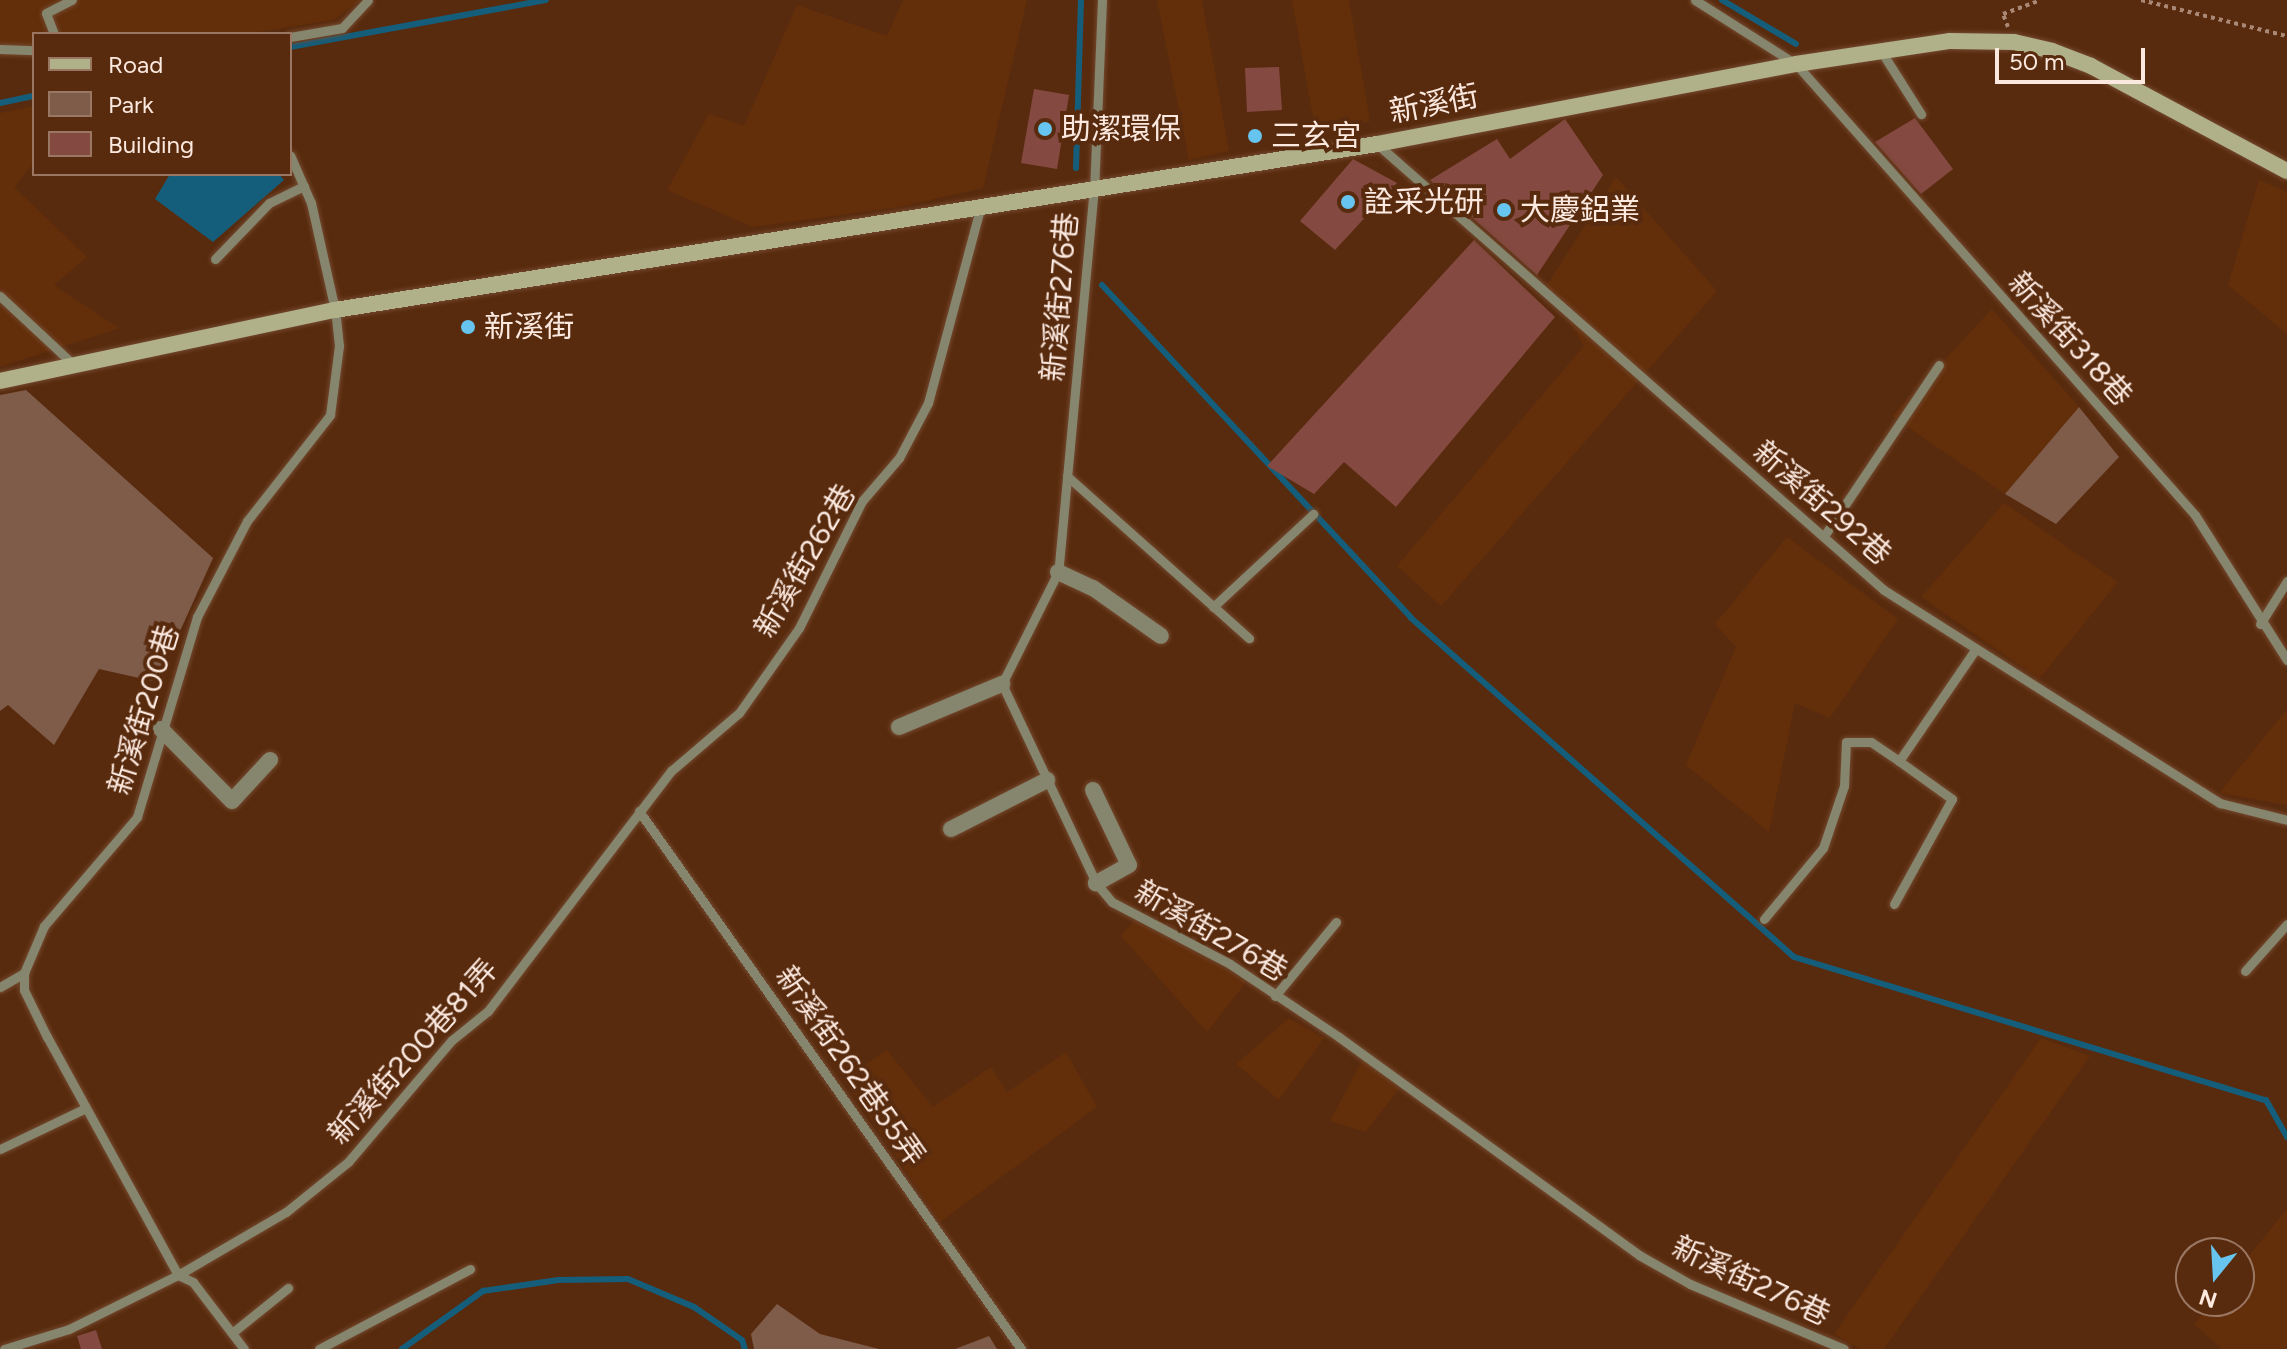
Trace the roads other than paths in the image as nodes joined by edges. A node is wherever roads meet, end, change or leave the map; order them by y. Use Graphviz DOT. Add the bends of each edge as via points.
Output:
graph roads {
  1 [pos="72,0"];
  2 [pos="368,0"];
  3 [pos="1102,0"];
  4 [pos="1695,0"];
  5 [pos="53,32"];
  6 [pos="292,37"];
  7 [pos="0,49"];
  8 [pos="32,50"];
  9 [pos="1881,51"];
  10 [pos="1796,64"];
  11 [pos="1921,114"];
  12 [pos="1377,144"];
  13 [pos="292,159"];
  14 [pos="2287,171"];
  15 [pos="304,186"];
  16 [pos="1094,187"];
  17 [pos="980,209"];
  18 [pos="215,259"];
  19 [pos="0,296"];
  20 [pos="335,310"];
  21 [pos="74,365"];
  22 [pos="1939,365"];
  23 [pos="0,381"];
  24 [pos="1067,476"];
  25 [pos="1313,514"];
  26 [pos="1824,536"];
  27 [pos="1058,572"];
  28 [pos="2287,581"];
  29 [pos="1213,607"];
  30 [pos="2260,624"];
  31 [pos="1161,636"];
  32 [pos="1249,638"];
  33 [pos="1975,650"];
  34 [pos="2287,660"];
  35 [pos="1002,684"];
  36 [pos="899,727"];
  37 [pos="161,729"];
  38 [pos="270,760"];
  39 [pos="1899,761"];
  40 [pos="1047,780"];
  41 [pos="1093,790"];
  42 [pos="639,811"];
  43 [pos="2287,820"];
  44 [pos="951,829"];
  45 [pos="1096,883"];
  46 [pos="1894,904"];
  47 [pos="1764,919"];
  48 [pos="1336,922"];
  49 [pos="2287,924"];
  50 [pos="2245,971"];
  51 [pos="24,973"];
  52 [pos="0,987"];
  53 [pos="1275,996"];
  54 [pos="86,1108"];
  55 [pos="0,1149"];
  56 [pos="470,1269"];
  57 [pos="178,1275"];
  58 [pos="288,1288"];
  59 [pos="232,1333"];
  60 [pos="4,1349"];
  61 [pos="244,1349"];
  62 [pos="319,1349"];
  63 [pos="1021,1349"];
  64 [pos="1844,1349"];
  1 -- 5 [label="lane" via="46,13"];
  2 -- 6 [label="lane" via="342,28"];
  3 -- 16 [label="lane, 新溪街276巷"];
  4 -- 10 [label="lane, 新溪街318巷"];
  7 -- 8 [label="lane"];
  9 -- 10 [label="street, 新溪街"];
  9 -- 11 [label="lane"];
  9 -- 14 [label="street, 新溪街" via="1950,41 2014,42 2091,66"];
  10 -- 12 [label="street, 新溪街"];
  10 -- 30 [label="lane, 新溪街318巷" via="2195,515"];
  12 -- 16 [label="street, 新溪街"];
  12 -- 26 [label="lane, 新溪街292巷"];
  13 -- 15 [label="lane, 新溪街200巷"];
  15 -- 18 [label="lane" via="269,203"];
  15 -- 20 [label="lane, 新溪街200巷"];
  16 -- 17 [label="street, 新溪街"];
  16 -- 24 [label="lane, 新溪街276巷"];
  17 -- 20 [label="street, 新溪街"];
  17 -- 42 [label="lane, 新溪街262巷" via="928,403 899,458 862,501 799,628 739,713 671,771"];
  19 -- 21 [label="lane"];
  20 -- 21 [label="street, 新溪街"];
  20 -- 37 [label="lane, 新溪街200巷" via="339,346 330,415 247,521 197,617"];
  21 -- 23 [label="street, 新溪街"];
  22 -- 26 [label="lane"];
  24 -- 27 [label="lane, 新溪街276巷"];
  24 -- 29 [label="lane"];
  25 -- 29 [label="lane"];
  26 -- 33 [label="lane, 新溪街292巷" via="1884,590"];
  27 -- 31 [label="street" via="1093,588"];
  27 -- 35 [label="lane, 新溪街276巷"];
  28 -- 30 [label="lane"];
  29 -- 32 [label="lane"];
  30 -- 34 [label="lane, 新溪街318巷"];
  33 -- 39 [label="lane"];
  33 -- 43 [label="lane, 新溪街292巷" via="2220,803"];
  35 -- 36 [label="street"];
  35 -- 40 [label="lane, 新溪街276巷"];
  37 -- 38 [label="street" via="232,801"];
  37 -- 51 [label="lane, 新溪街200巷" via="137,817 44,926"];
  39 -- 46 [label="lane" via="1952,799"];
  39 -- 47 [label="lane" via="1871,742 1846,742 1844,786 1823,848"];
  40 -- 44 [label="street"];
  40 -- 45 [label="lane, 新溪街276巷"];
  41 -- 45 [label="street" via="1129,865"];
  42 -- 57 [label="lane, 新溪街200巷81弄" via="488,1011 452,1040 348,1162 286,1212"];
  42 -- 63 [label="lane, 新溪街262巷55弄"];
  45 -- 53 [label="lane, 新溪街276巷" via="1112,902 1230,964"];
  48 -- 53 [label="lane"];
  49 -- 50 [label="lane"];
  51 -- 52 [label="lane"];
  51 -- 54 [label="lane" via="24,990"];
  53 -- 64 [label="lane, 新溪街276巷" via="1639,1255 1690,1284"];
  54 -- 55 [label="lane"];
  54 -- 57 [label="lane"];
  56 -- 62 [label="lane"];
  57 -- 59 [label="lane" via="193,1282"];
  57 -- 60 [label="lane, 新溪街200巷81弄" via="69,1329"];
  58 -- 59 [label="lane"];
  59 -- 61 [label="lane"];
}
